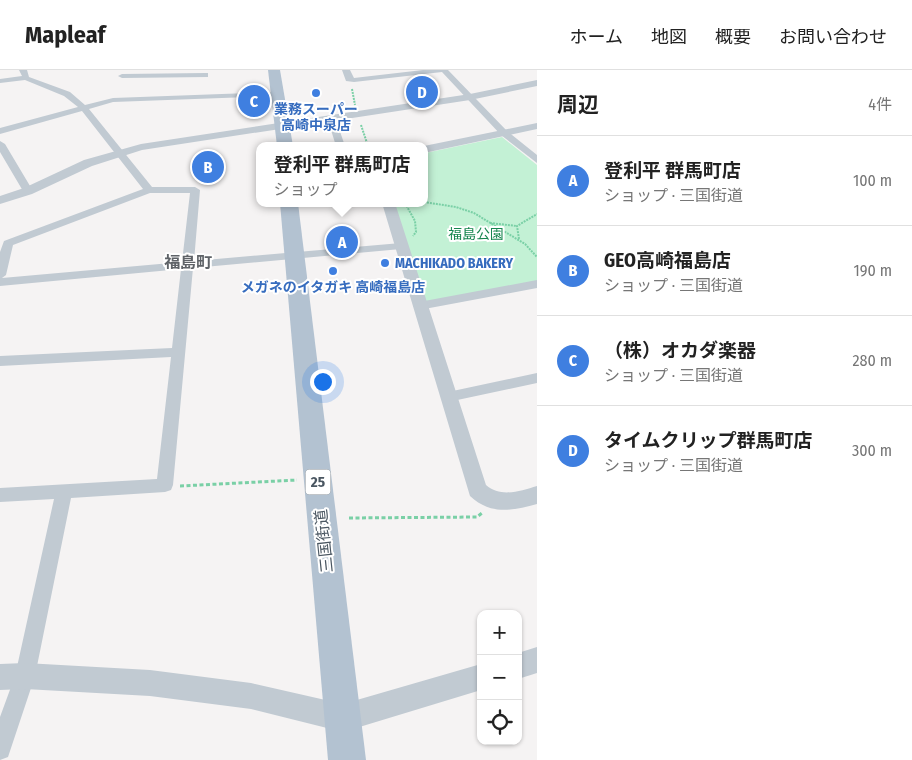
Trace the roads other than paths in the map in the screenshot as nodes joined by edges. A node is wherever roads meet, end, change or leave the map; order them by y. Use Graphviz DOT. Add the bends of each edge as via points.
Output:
graph roads {
  1 [pos="274,70"];
  2 [pos="346,70"];
  3 [pos="444,70"];
  4 [pos="25,74"];
  5 [pos="0,81"];
  6 [pos="205,82"];
  7 [pos="119,84"];
  8 [pos="537,84"];
  9 [pos="276,94"];
  10 [pos="470,97"];
  11 [pos="84,108"];
  12 [pos="331,117"];
  13 [pos="283,124"];
  14 [pos="537,126"];
  15 [pos="0,131"];
  16 [pos="504,133"];
  17 [pos="285,142"];
  18 [pos="340,142"];
  19 [pos="0,144"];
  20 [pos="428,149"];
  21 [pos="118,153"];
  22 [pos="537,160"];
  23 [pos="149,190"];
  24 [pos="28,191"];
  25 [pos="0,200"];
  26 [pos="289,207"];
  27 [pos="389,207"];
  28 [pos="401,246"];
  29 [pos="293,256"];
  30 [pos="188,266"];
  31 [pos="0,275"];
  32 [pos="0,282"];
  33 [pos="537,284"];
  34 [pos="419,306"];
  35 [pos="180,352"];
  36 [pos="0,361"];
  37 [pos="537,378"];
  38 [pos="448,397"];
  39 [pos="64,491"];
  40 [pos="537,495"];
  41 [pos="0,496"];
  42 [pos="537,660"];
  43 [pos="522,665"];
  44 [pos="12,677"];
  45 [pos="477,678"];
  46 [pos="343,718"];
  47 [pos="0,748"];
  48 [pos="347,760"];
  1 -- 9 [label="main road"];
  2 -- 3 [label="street" via="349,78 354,80"];
  3 -- 10 [label="street"];
  4 -- 5 [label="street"];
  4 -- 11 [label="street" via="67,94"];
  6 -- 7 [label="street"];
  6 -- 7 [label="street"];
  6 -- 9 [label="street"];
  7 -- 11 [label="street"];
  8 -- 10 [label="street"];
  9 -- 13 [label="main road"];
  10 -- 12 [label="street"];
  10 -- 16 [label="street"];
  11 -- 15 [label="street"];
  11 -- 21 [label="street"];
  12 -- 13 [label="street"];
  12 -- 18 [label="street"];
  13 -- 17 [label="main road"];
  13 -- 21 [label="street"];
  14 -- 16 [label="street"];
  16 -- 20 [label="street"];
  16 -- 22 [label="street"];
  19 -- 24 [label="street"];
  21 -- 23 [label="street"];
  21 -- 24 [label="street"];
  23 -- 30 [label="street" via="195,190"];
  23 -- 31 [label="street" via="8,243"];
  24 -- 25 [label="street"];
  26 -- 29 [label="main road, 三国街道 / 25"];
  27 -- 28 [label="street"];
  28 -- 29 [label="street"];
  28 -- 34 [label="street"];
  29 -- 30 [label="street"];
  29 -- 46 [label="main road, 三国街道 / 25"];
  30 -- 32 [label="street"];
  30 -- 35 [label="street"];
  33 -- 34 [label="street"];
  34 -- 38 [label="street"];
  35 -- 36 [label="street"];
  35 -- 39 [label="street" via="165,485"];
  37 -- 38 [label="street"];
  38 -- 40 [label="street" via="477,490 494,501 508,502"];
  39 -- 41 [label="street"];
  39 -- 44 [label="street"];
  42 -- 43 [label="street"];
  44 -- 46 [label="street" via="177,686 251,696"];
  44 -- 47 [label="street"];
  45 -- 46 [label="street"];
  46 -- 48 [label="main road, 三国街道 / 25"];
}
